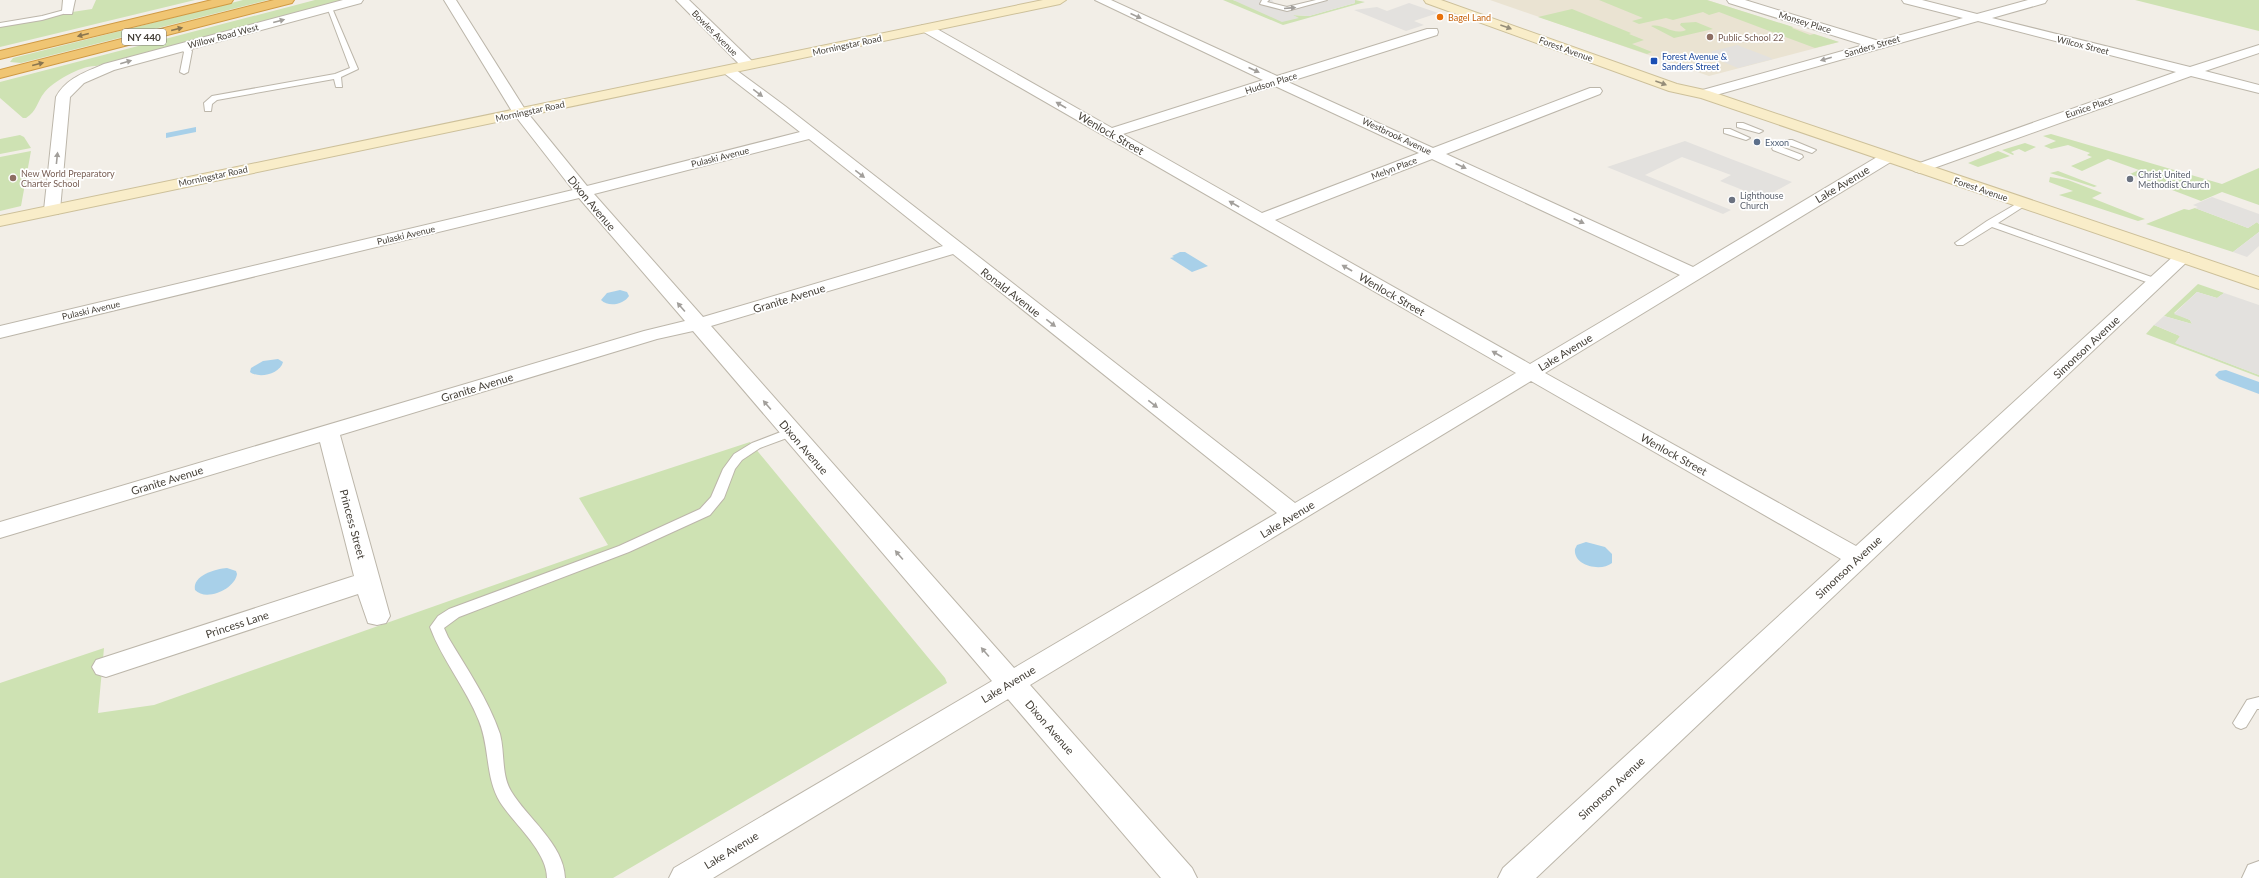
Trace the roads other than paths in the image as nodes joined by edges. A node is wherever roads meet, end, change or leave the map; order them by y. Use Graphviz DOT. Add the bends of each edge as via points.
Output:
graph roads {
  1 [pos="216,0"];
  2 [pos="227,0"];
  3 [pos="288,0"];
  4 [pos="357,0"];
  5 [pos="450,0"];
  6 [pos="682,0"];
  7 [pos="1060,0"];
  8 [pos="1100,0"];
  9 [pos="1324,0"];
  10 [pos="1430,0"];
  11 [pos="1457,0"];
  12 [pos="1733,0"];
  13 [pos="1908,0"];
  14 [pos="2040,0"];
  15 [pos="1261,1"];
  16 [pos="69,6"];
  17 [pos="328,8"];
  18 [pos="148,18"];
  19 [pos="1977,18"];
  20 [pos="0,25"];
  21 [pos="926,28"];
  22 [pos="1432,32"];
  23 [pos="1877,45"];
  24 [pos="183,47"];
  25 [pos="2259,49"];
  26 [pos="0,55"];
  27 [pos="2245,55"];
  28 [pos="2259,58"];
  29 [pos="748,66"];
  30 [pos="727,70"];
  31 [pos="2,71"];
  32 [pos="184,72"];
  33 [pos="2189,72"];
  34 [pos="336,76"];
  35 [pos="1278,81"];
  36 [pos="339,85"];
  37 [pos="2259,89"];
  38 [pos="1595,91"];
  39 [pos="1704,94"];
  40 [pos="208,109"];
  41 [pos="520,114"];
  42 [pos="1740,125"];
  43 [pos="1727,131"];
  44 [pos="1759,131"];
  45 [pos="1110,133"];
  46 [pos="811,134"];
  47 [pos="1746,138"];
  48 [pos="1789,142"];
  49 [pos="1776,148"];
  50 [pos="1812,150"];
  51 [pos="1434,153"];
  52 [pos="1799,156"];
  53 [pos="1888,157"];
  54 [pos="1920,168"];
  55 [pos="583,192"];
  56 [pos="2023,202"];
  57 [pos="52,210"];
  58 [pos="1261,219"];
  59 [pos="0,221"];
  60 [pos="1990,223"];
  61 [pos="1960,243"];
  62 [pos="955,248"];
  63 [pos="2183,257"];
  64 [pos="1693,274"];
  65 [pos="2156,282"];
  66 [pos="2259,283"];
  67 [pos="696,324"];
  68 [pos="0,332"];
  69 [pos="1530,373"];
  70 [pos="328,432"];
  71 [pos="791,432"];
  72 [pos="1294,514"];
  73 [pos="0,530"];
  74 [pos="1859,558"];
  75 [pos="368,581"];
  76 [pos="377,616"];
  77 [pos="106,667"];
  78 [pos="1011,682"];
  79 [pos="2259,703"];
  80 [pos="2241,723"];
  81 [pos="2259,875"];
  82 [pos="556,878"];
  83 [pos="685,878"];
  84 [pos="1181,878"];
  85 [pos="1514,878"];
  86 [pos="2258,878"];
  1 -- 18 [label="highway"];
  2 -- 18 [label="highway, NY 440"];
  31 -- 3 [label="highway, NY 440, one-way"];
  4 -- 17 [label="street, Willow Road West"];
  5 -- 41 [label="street, Dixon Avenue"];
  6 -- 29 [label="street, Bowles Avenue"];
  7 -- 21 [label="main road, Morningstar Road"];
  8 -- 35 [label="street, Westbrook Avenue, one-way"];
  15 -- 9 [label="lane, one-way" via="1287,9"];
  10 -- 39 [label="main road, Forest Avenue, one-way" via="1674,88"];
  11 -- 39 [label="main road, Forest Avenue" via="1698,86"];
  12 -- 23 [label="street, Monsey Place"];
  13 -- 19 [label="street, Wilcox Street"];
  14 -- 19 [label="street, Sanders Street"];
  16 -- 20 [label="lane" via="42,18"];
  24 -- 17 [label="street, Willow Road West, one-way"];
  17 -- 34 [label="lane" via="354,69"];
  18 -- 26 [label="highway, NY 440, one-way"];
  19 -- 23 [label="street, Sanders Street"];
  19 -- 33 [label="street, Wilcox Street"];
  21 -- 29 [label="main road, Morningstar Road"];
  45 -- 21 [label="street, Wenlock Street, one-way"];
  22 -- 35 [label="street, Hudson Place"];
  23 -- 39 [label="street, Sanders Street, one-way"];
  24 -- 32 [label="lane" via="188,52"];
  57 -- 24 [label="street, Willow Road West, one-way" via="64,97 72,85 89,75 124,62"];
  25 -- 27 [label="street, Eunice Place"];
  27 -- 28 [label="street"];
  27 -- 33 [label="street, Eunice Place"];
  29 -- 30 [label="main road, Morningstar Road"];
  30 -- 41 [label="main road, Morningstar Road"];
  30 -- 46 [label="street, Ronald Avenue, one-way"];
  33 -- 37 [label="street, Wilcox Street"];
  33 -- 54 [label="street, Eunice Place"];
  34 -- 36 [label="lane"];
  34 -- 40 [label="lane" via="215,98 208,103"];
  35 -- 45 [label="street, Hudson Place"];
  35 -- 51 [label="street, Westbrook Avenue"];
  38 -- 51 [label="street, Melyn Place"];
  39 -- 53 [label="main road, Forest Avenue"];
  41 -- 55 [label="street, Dixon Avenue"];
  41 -- 57 [label="main road, Morningstar Road"];
  42 -- 44 [label="lane"];
  43 -- 47 [label="lane"];
  58 -- 45 [label="street, Wenlock Street, one-way"];
  46 -- 55 [label="street, Pulaski Avenue"];
  46 -- 62 [label="street, Ronald Avenue, one-way"];
  48 -- 50 [label="lane"];
  49 -- 52 [label="lane"];
  51 -- 58 [label="street, Melyn Place"];
  51 -- 64 [label="street, Westbrook Avenue, one-way"];
  53 -- 54 [label="main road, Forest Avenue"];
  53 -- 64 [label="street, Lake Avenue"];
  54 -- 56 [label="main road, Forest Avenue"];
  67 -- 55 [label="street, Dixon Avenue, one-way"];
  55 -- 68 [label="street, Pulaski Avenue"];
  56 -- 60 [label="lane"];
  56 -- 63 [label="main road, Forest Avenue"];
  57 -- 59 [label="main road, Morningstar Road"];
  69 -- 58 [label="street, Wenlock Street, one-way"];
  60 -- 61 [label="lane"];
  60 -- 65 [label="lane"];
  62 -- 67 [label="street, Granite Avenue" via="734,315"];
  62 -- 72 [label="street, Ronald Avenue, one-way"];
  63 -- 65 [label="street, Simonson Avenue"];
  63 -- 66 [label="main road, Forest Avenue"];
  64 -- 69 [label="street, Lake Avenue"];
  65 -- 74 [label="street, Simonson Avenue"];
  67 -- 70 [label="street, Granite Avenue" via="651,335"];
  71 -- 67 [label="street, Dixon Avenue, one-way"];
  69 -- 72 [label="street, Lake Avenue"];
  69 -- 74 [label="street, Wenlock Street"];
  70 -- 73 [label="street, Granite Avenue"];
  70 -- 75 [label="street, Princess Street"];
  78 -- 71 [label="street, Dixon Avenue, one-way"];
  71 -- 82 [label="lane" via="737,457 732,463 720,496 705,512 624,549 454,613 437,627 482,709 493,736 494,767 498,783 549,855 556,869"];
  72 -- 78 [label="street, Lake Avenue"];
  74 -- 85 [label="street, Simonson Avenue"];
  75 -- 76 [label="street, Princess Street"];
  75 -- 77 [label="street, Princess Lane"];
  78 -- 83 [label="street, Lake Avenue"];
  78 -- 84 [label="street, Dixon Avenue"];
  79 -- 80 [label="lane" via="2252,704"];
  81 -- 86 [label="street"];
}
